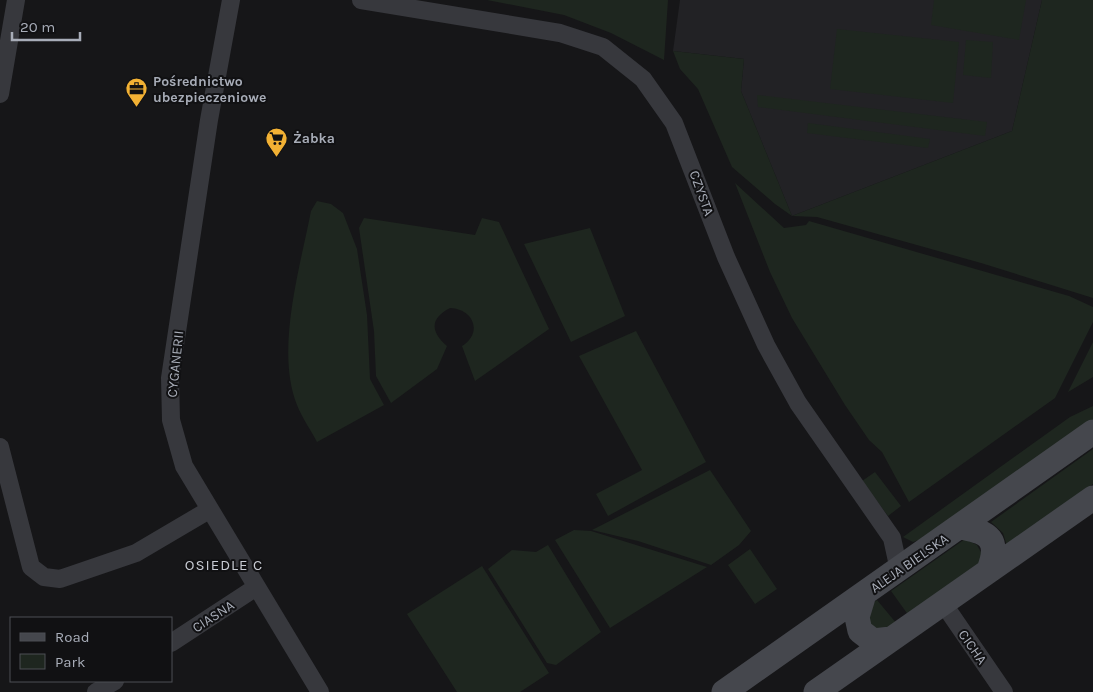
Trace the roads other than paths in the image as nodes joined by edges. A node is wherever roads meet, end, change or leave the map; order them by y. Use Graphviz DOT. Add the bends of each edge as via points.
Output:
graph roads {
  1 [pos="16,0"];
  2 [pos="231,0"];
  3 [pos="361,0"];
  4 [pos="0,94"];
  5 [pos="1093,432"];
  6 [pos="0,447"];
  7 [pos="1093,498"];
  8 [pos="209,510"];
  9 [pos="960,527"];
  10 [pos="899,570"];
  11 [pos="989,570"];
  12 [pos="255,588"];
  13 [pos="864,594"];
  14 [pos="942,603"];
  15 [pos="891,640"];
  16 [pos="172,642"];
  17 [pos="113,682"];
  18 [pos="96,692"];
  19 [pos="320,692"];
  20 [pos="724,692"];
  21 [pos="816,692"];
  22 [pos="1004,692"];
  1 -- 4 [label="street"];
  2 -- 8 [label="street, CYGANERII" via="209,120 170,378 171,420 184,466"];
  3 -- 10 [label="street, CZYSTA" via="560,34 603,47 644,79 674,123 726,257 766,345 798,403 892,538"];
  5 -- 9 [label="main road, ALEJA BIELSKA"];
  6 -- 8 [label="street" via="31,567 44,577 60,578 136,553"];
  7 -- 11 [label="main road"];
  8 -- 12 [label="street, CYGANERII"];
  9 -- 10 [label="main road, ALEJA BIELSKA"];
  9 -- 11 [label="main road" via="979,530 990,539 995,553"];
  10 -- 13 [label="main road, ALEJA BIELSKA"];
  11 -- 14 [label="main road"];
  12 -- 16 [label="street, CIASNA"];
  12 -- 19 [label="street, CYGANERII"];
  13 -- 15 [label="main road" via="857,617 860,631 873,641"];
  13 -- 20 [label="main road, ALEJA BIELSKA"];
  14 -- 15 [label="main road"];
  14 -- 22 [label="street, CICHA"];
  15 -- 21 [label="main road"];
  17 -- 18 [label="street"];
}
